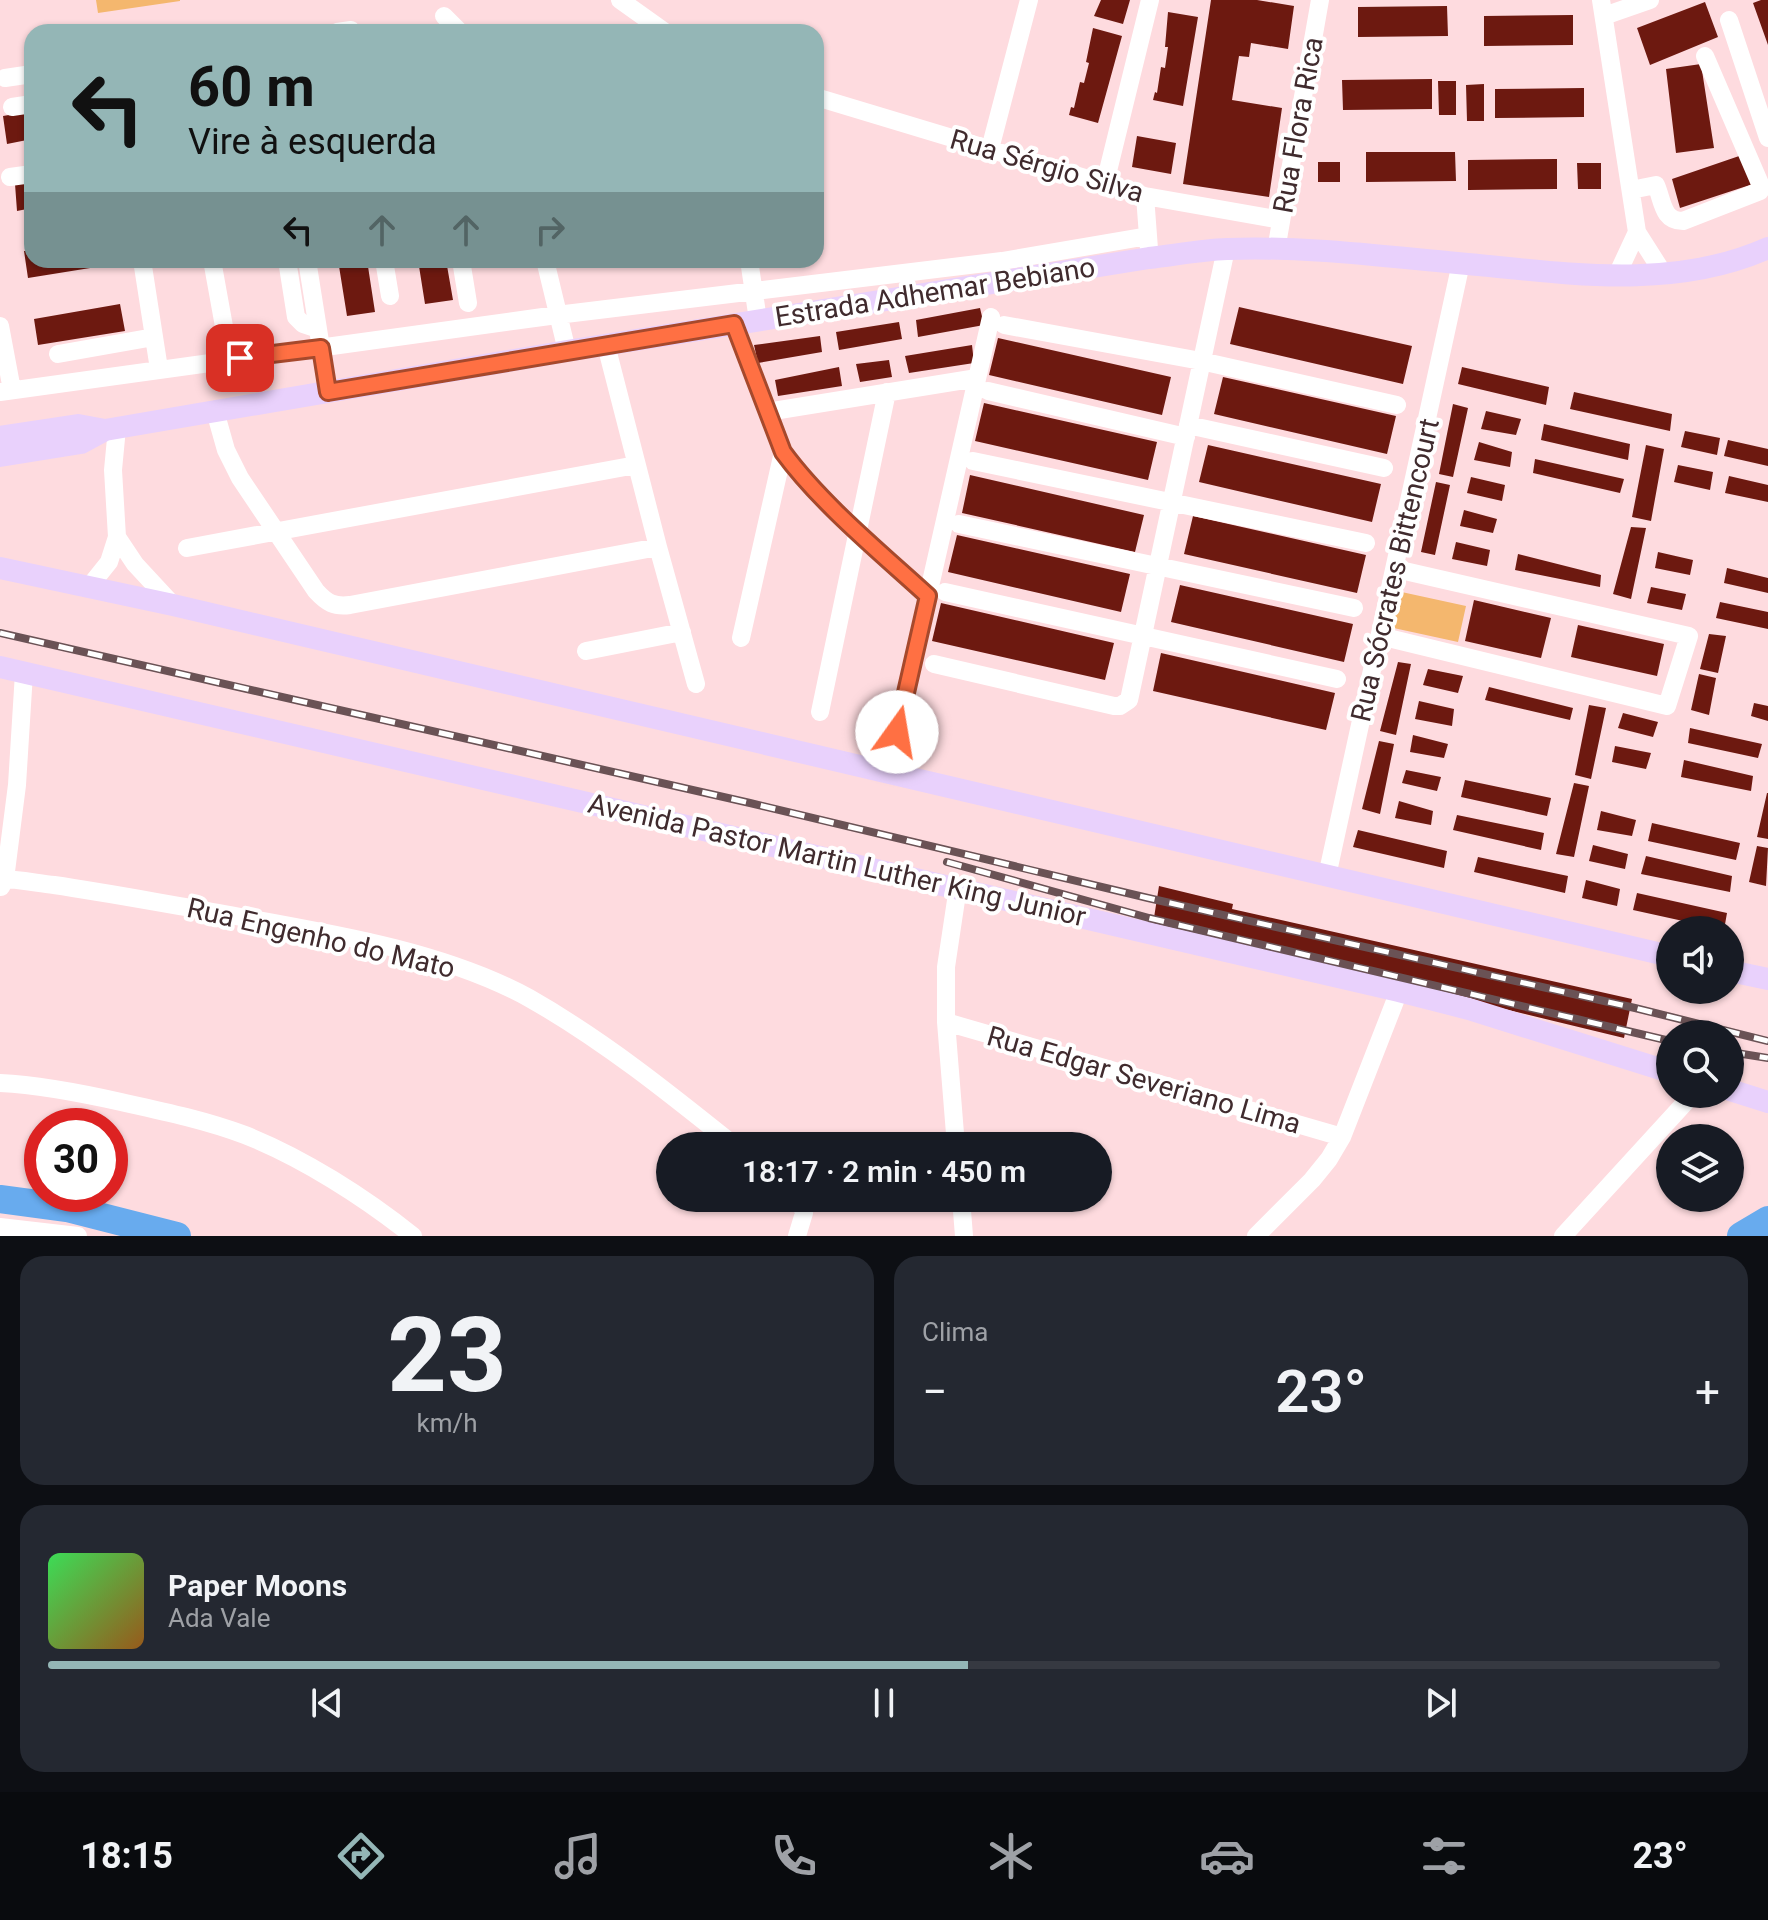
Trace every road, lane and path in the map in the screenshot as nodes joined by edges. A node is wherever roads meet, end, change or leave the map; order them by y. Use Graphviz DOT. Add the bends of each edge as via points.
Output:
graph roads {
  1 [pos="620,0"];
  2 [pos="1029,0"];
  3 [pos="1150,0"];
  4 [pos="1320,0"];
  5 [pos="1650,0"];
  6 [pos="1602,8"];
  7 [pos="444,16"];
  8 [pos="1729,20"];
  9 [pos="452,24"];
  10 [pos="654,24"];
  11 [pos="1705,56"];
  12 [pos="24,75"];
  13 [pos="5,78"];
  14 [pos="824,99"];
  15 [pos="24,105"];
  16 [pos="12,107"];
  17 [pos="1768,138"];
  18 [pos="990,149"];
  19 [pos="24,175"];
  20 [pos="10,177"];
  21 [pos="1105,183"];
  22 [pos="1631,190"];
  23 [pos="1145,196"];
  24 [pos="1281,220"];
  25 [pos="1637,232"];
  26 [pos="1148,247"];
  27 [pos="1768,248"];
  28 [pos="1226,249"];
  29 [pos="1276,250"];
  30 [pos="1461,263"];
  31 [pos="143,268"];
  32 [pos="213,268"];
  33 [pos="288,268"];
  34 [pos="308,268"];
  35 [pos="385,268"];
  36 [pos="462,268"];
  37 [pos="547,268"];
  38 [pos="750,268"];
  39 [pos="1663,273"];
  40 [pos="1617,275"];
  41 [pos="753,290"];
  42 [pos="390,296"];
  43 [pos="468,303"];
  44 [pos="557,315"];
  45 [pos="758,320"];
  46 [pos="734,324"];
  47 [pos="0,326"];
  48 [pos="225,332"];
  49 [pos="154,337"];
  50 [pos="319,338"];
  51 [pos="606,345"];
  52 [pos="567,351"];
  53 [pos="58,354"];
  54 [pos="1201,361"];
  55 [pos="159,369"];
  56 [pos="982,385"];
  57 [pos="6,391"];
  58 [pos="328,392"];
  59 [pos="887,392"];
  60 [pos="1397,405"];
  61 [pos="215,411"];
  62 [pos="767,412"];
  63 [pos="111,429"];
  64 [pos="1187,431"];
  65 [pos="0,437"];
  66 [pos="783,452"];
  67 [pos="0,456"];
  68 [pos="973,461"];
  69 [pos="636,465"];
  70 [pos="1384,468"];
  71 [pos="1172,503"];
  72 [pos="959,524"];
  73 [pos="277,531"];
  74 [pos="859,533"];
  75 [pos="117,537"];
  76 [pos="1366,543"];
  77 [pos="658,547"];
  78 [pos="187,548"];
  79 [pos="1159,566"];
  80 [pos="0,568"];
  81 [pos="1396,569"];
  82 [pos="89,587"];
  83 [pos="937,594"];
  84 [pos="173,605"];
  85 [pos="1354,608"];
  86 [pos="682,632"];
  87 [pos="1380,636"];
  88 [pos="741,638"];
  89 [pos="1144,638"];
  90 [pos="586,651"];
  91 [pos="934,664"];
  92 [pos="0,667"];
  93 [pos="24,673"];
  94 [pos="1337,679"];
  95 [pos="696,684"];
  96 [pos="820,712"];
  97 [pos="897,732"];
  98 [pos="1327,876"];
  99 [pos="2,882"];
  100 [pos="958,887"];
  101 [pos="1656,953"];
  102 [pos="1744,974"];
  103 [pos="1768,979"];
  104 [pos="1399,991"];
  105 [pos="946,1022"];
  106 [pos="1656,1068"];
  107 [pos="0,1083"];
  108 [pos="1744,1094"];
  109 [pos="1768,1102"];
  110 [pos="1680,1108"];
  111 [pos="717,1132"];
  112 [pos="955,1132"];
  113 [pos="1342,1137"];
  114 [pos="804,1212"];
  115 [pos="962,1212"];
  116 [pos="0,1227"];
  117 [pos="78,1236"];
  118 [pos="413,1236"];
  119 [pos="797,1236"];
  120 [pos="964,1236"];
  121 [pos="1256,1236"];
  122 [pos="1563,1236"];
  1 -- 10 [label="street"];
  2 -- 18 [label="street"];
  3 -- 21 [label="street"];
  4 -- 24 [label="street, Rua Flora Rica"];
  5 -- 6 [label="street"];
  6 -- 22 [label="street"];
  7 -- 9 [label="street"];
  8 -- 17 [label="street"];
  11 -- 22 [label="street" via="1760,191 1674,221 1667,217 1656,185"];
  12 -- 13 [label="street"];
  14 -- 18 [label="street, Rua Sérgio Silva"];
  15 -- 16 [label="street"];
  18 -- 21 [label="street, Rua Sérgio Silva"];
  19 -- 20 [label="street"];
  21 -- 23 [label="street, Rua Sérgio Silva"];
  22 -- 25 [label="street"];
  23 -- 24 [label="street, Rua Sérgio Silva"];
  23 -- 26 [label="street"];
  24 -- 29 [label="street, Rua Flora Rica"];
  25 -- 39 [label="street"];
  25 -- 40 [label="street"];
  26 -- 28 [label="main road, Estrada Adhemar Bebiano"];
  26 -- 41 [label="street, Estrada Adhemar Bebiano"];
  26 -- 45 [label="main road, Estrada Adhemar Bebiano"];
  27 -- 39 [label="main road, Estrada Adhemar Bebiano"];
  28 -- 29 [label="main road, Estrada Adhemar Bebiano"];
  28 -- 54 [label="street"];
  29 -- 30 [label="main road, Estrada Adhemar Bebiano"];
  30 -- 40 [label="main road, Estrada Adhemar Bebiano"];
  30 -- 81 [label="street, Rua Sócrates Bittencourt"];
  31 -- 49 [label="street"];
  32 -- 48 [label="street"];
  33 -- 50 [label="street" via="296,317"];
  34 -- 50 [label="street"];
  35 -- 42 [label="street"];
  36 -- 43 [label="street"];
  37 -- 44 [label="street"];
  38 -- 41 [label="street"];
  39 -- 40 [label="main road, Estrada Adhemar Bebiano"];
  41 -- 44 [label="street, Estrada Adhemar Bebiano"];
  41 -- 45 [label="street"];
  44 -- 50 [label="street, Estrada Adhemar Bebiano"];
  44 -- 52 [label="street"];
  45 -- 46 [label="main road, Estrada Adhemar Bebiano"];
  46 -- 51 [label="main road, Estrada Adhemar Bebiano"];
  46 -- 62 [label="street"];
  47 -- 57 [label="street"];
  49 -- 53 [label="street"];
  49 -- 55 [label="street"];
  50 -- 55 [label="street, Estrada Adhemar Bebiano"];
  50 -- 58 [label="street"];
  51 -- 52 [label="main road, Estrada Adhemar Bebiano"];
  51 -- 69 [label="street"];
  52 -- 58 [label="main road, Estrada Adhemar Bebiano"];
  54 -- 56 [label="street" via="997,321"];
  54 -- 60 [label="street"];
  54 -- 64 [label="street"];
  55 -- 57 [label="street, Estrada Adhemar Bebiano"];
  56 -- 59 [label="street"];
  56 -- 64 [label="street"];
  56 -- 83 [label="street"];
  58 -- 61 [label="main road, Estrada Adhemar Bebiano"];
  59 -- 62 [label="street"];
  59 -- 74 [label="street"];
  61 -- 63 [label="main road, Estrada Adhemar Bebiano"];
  61 -- 73 [label="street" via="228,457"];
  62 -- 66 [label="street"];
  63 -- 65 [label="main road, Estrada Adhemar Bebiano" via="78,425"];
  63 -- 67 [label="main road, Estrada Adhemar Bebiano" via="81,443"];
  63 -- 75 [label="street"];
  64 -- 70 [label="street"];
  64 -- 71 [label="street"];
  66 -- 74 [label="street"];
  66 -- 88 [label="street"];
  68 -- 71 [label="street"];
  69 -- 73 [label="street"];
  69 -- 77 [label="street"];
  71 -- 76 [label="street"];
  71 -- 79 [label="street"];
  72 -- 79 [label="street"];
  73 -- 77 [label="street" via="326,602 340,606"];
  73 -- 78 [label="street"];
  74 -- 83 [label="street"];
  74 -- 96 [label="street"];
  75 -- 82 [label="street" via="109,562"];
  75 -- 84 [label="street"];
  77 -- 86 [label="street"];
  79 -- 85 [label="street"];
  79 -- 89 [label="street"];
  80 -- 82 [label="main road"];
  81 -- 87 [label="street, Rua Sócrates Bittencourt"];
  81 -- 87 [label="street" via="1689,636 1667,706"];
  82 -- 84 [label="main road"];
  83 -- 89 [label="street"];
  83 -- 97 [label="street"];
  84 -- 98 [label="main road"];
  86 -- 90 [label="street"];
  86 -- 95 [label="street"];
  87 -- 98 [label="street, Rua Sócrates Bittencourt"];
  89 -- 91 [label="street" via="1129,700 1120,706"];
  89 -- 94 [label="street"];
  92 -- 93 [label="main road, Avenida Pastor Martin Luther King Junior"];
  93 -- 99 [label="street" via="17,785"];
  93 -- 100 [label="main road, Avenida Pastor Martin Luther King Junior"];
  98 -- 101 [label="main road"];
  99 -- 111 [label="street, Rua Engenho do Mato" via="100,892 425,956 527,997 632,1064"];
  100 -- 104 [label="main road, Avenida Pastor Martin Luther King Junior"];
  100 -- 105 [label="street" via="946,967"];
  102 -- 103 [label="main road"];
  104 -- 106 [label="main road, Avenida Pastor Martin Luther King Junior"];
  104 -- 113 [label="street"];
  105 -- 112 [label="street"];
  105 -- 113 [label="street, Rua Edgar Severiano Lima"];
  107 -- 118 [label="street" via="116,1101 247,1136 292,1157"];
  108 -- 109 [label="main road"];
  110 -- 122 [label="street"];
  113 -- 121 [label="street" via="1312,1180"];
  114 -- 119 [label="street"];
  115 -- 120 [label="street"];
  116 -- 117 [label="street"];
}
